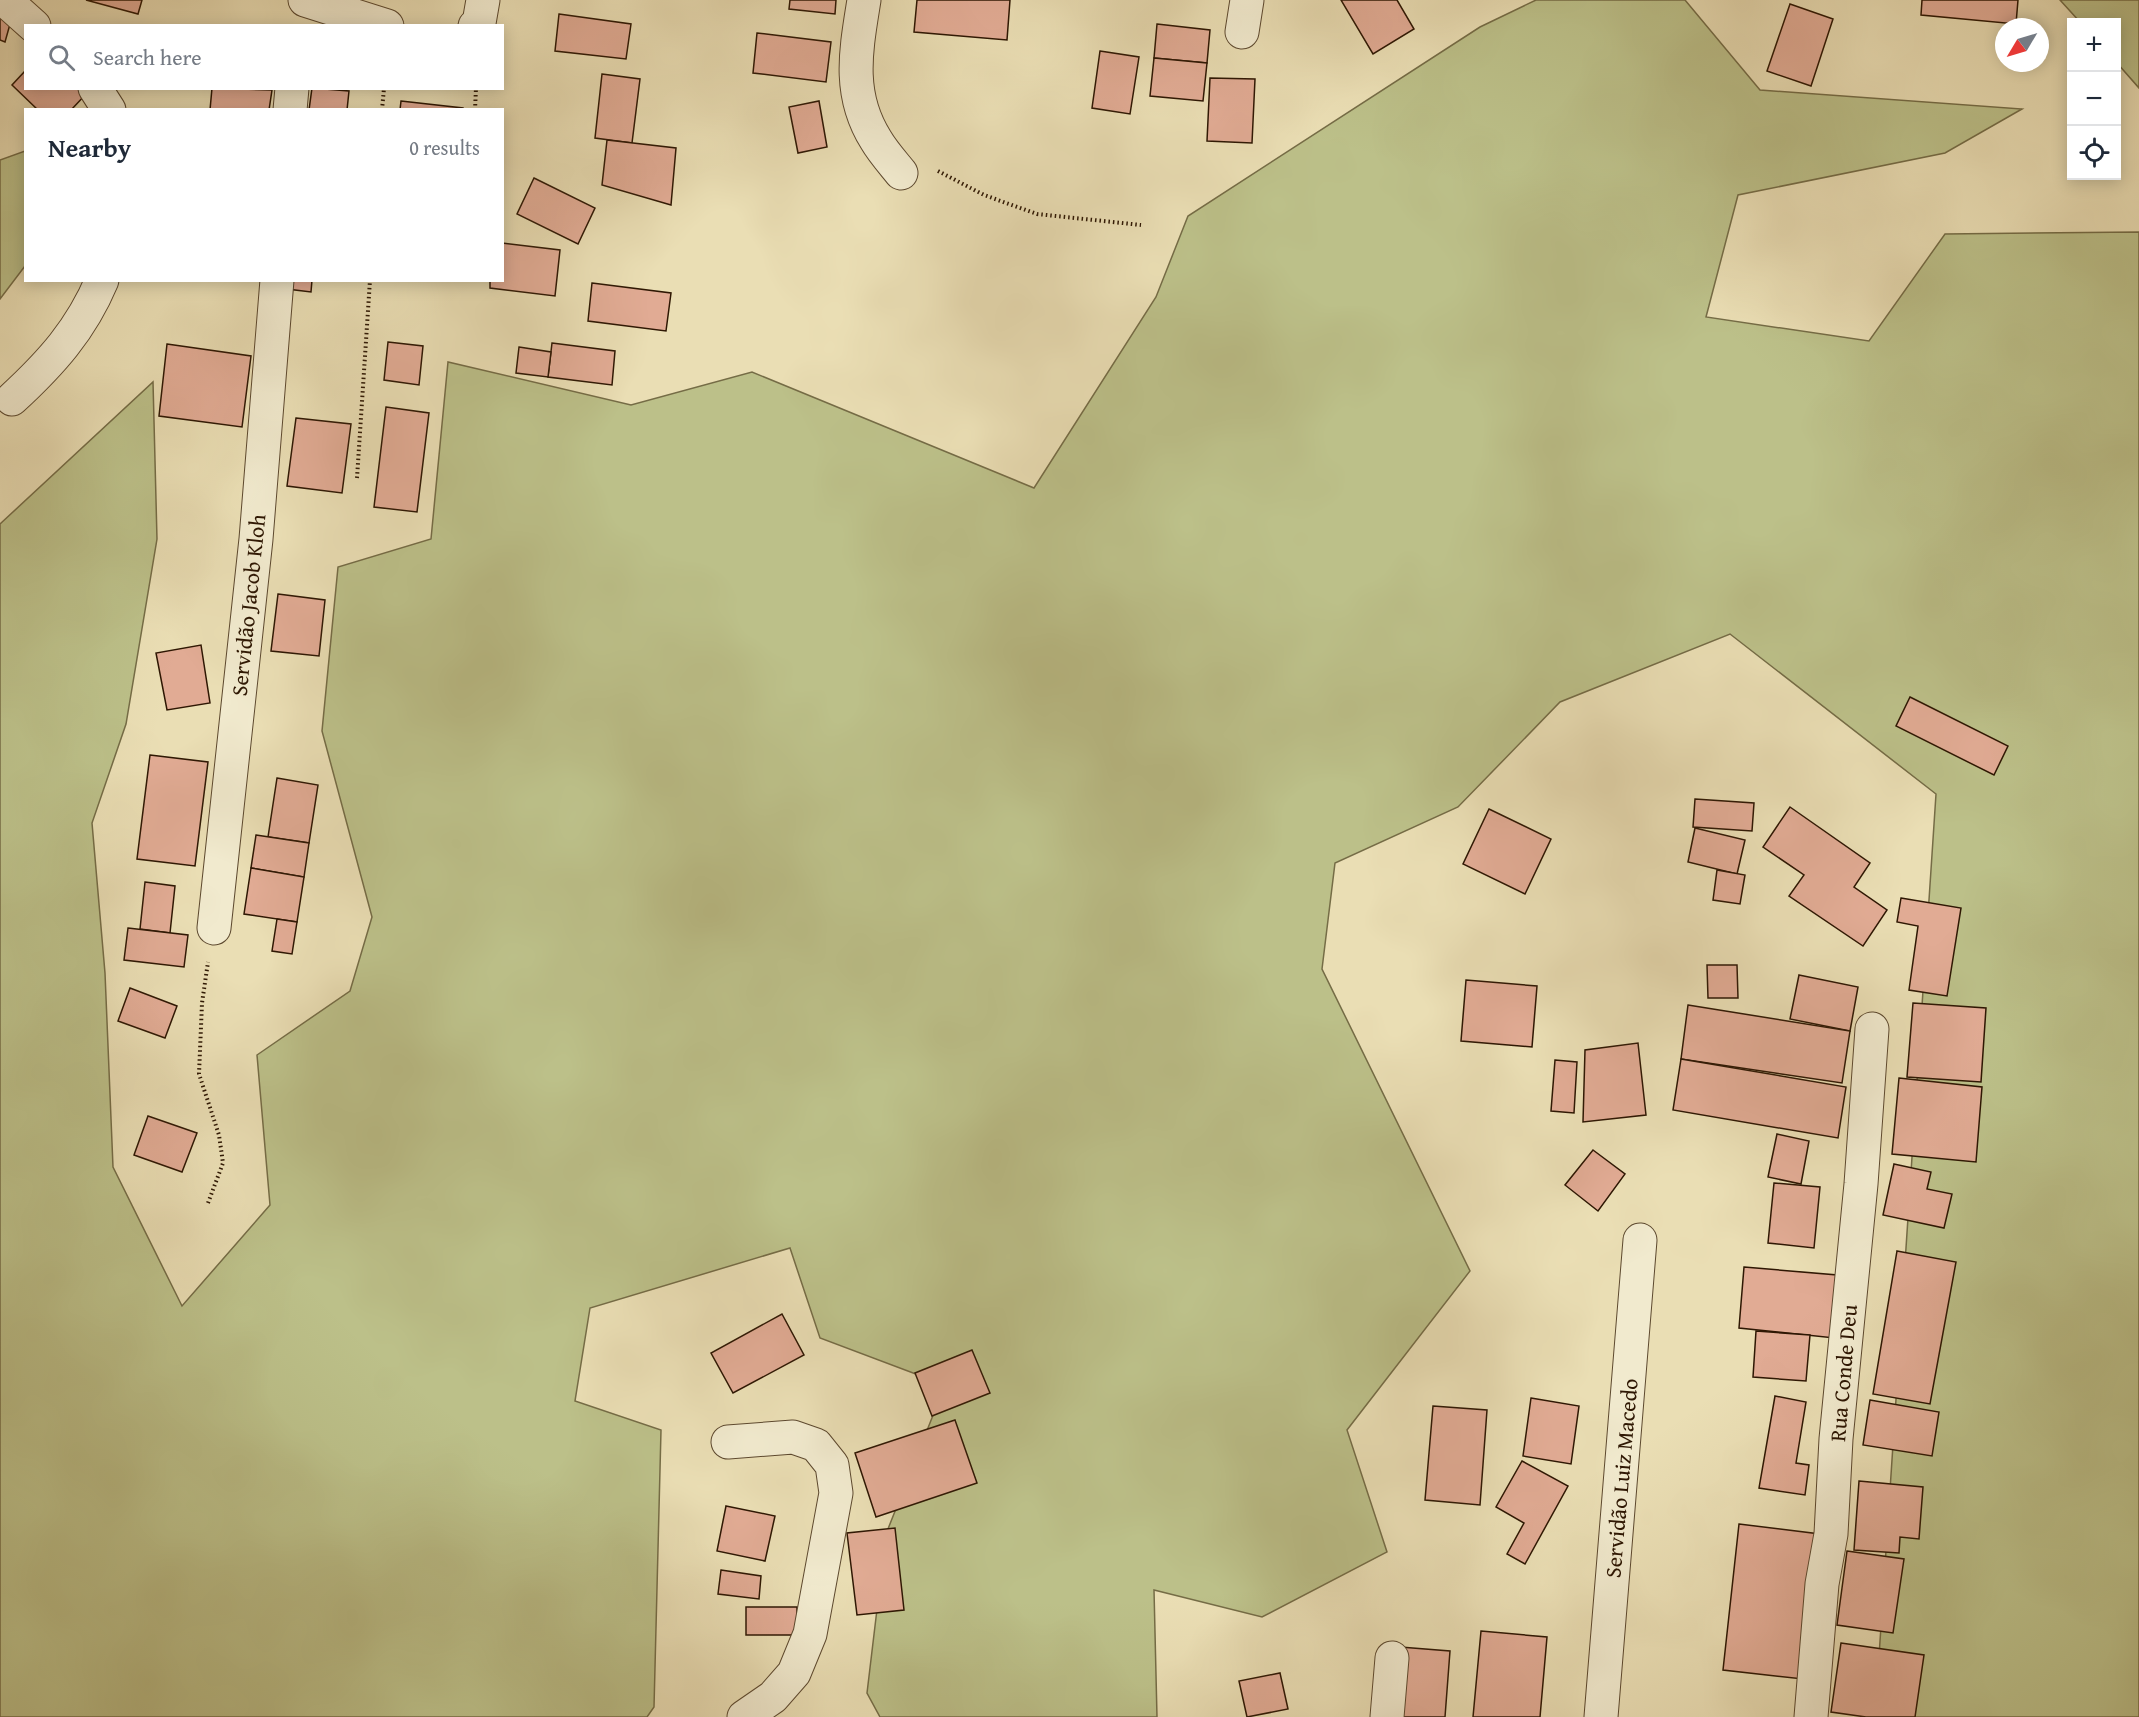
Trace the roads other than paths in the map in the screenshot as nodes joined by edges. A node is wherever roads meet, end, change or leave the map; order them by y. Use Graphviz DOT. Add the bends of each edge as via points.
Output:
graph roads {
  1 [pos="5,0"];
  2 [pos="299,0"];
  3 [pos="305,0"];
  4 [pos="483,0"];
  5 [pos="864,0"];
  6 [pos="1247,0"];
  7 [pos="32,24"];
  8 [pos="297,24"];
  9 [pos="381,24"];
  10 [pos="478,24"];
  11 [pos="1242,32"];
  12 [pos="96,90"];
  13 [pos="292,90"];
  14 [pos="108,108"];
  15 [pos="290,108"];
  16 [pos="902,173"];
  17 [pos="101,282"];
  18 [pos="277,282"];
  19 [pos="12,399"];
  20 [pos="214,928"];
  21 [pos="1872,1029"];
  22 [pos="1640,1240"];
  23 [pos="728,1442"];
  24 [pos="1392,1658"];
  25 [pos="744,1717"];
  26 [pos="1387,1717"];
  27 [pos="1601,1717"];
  28 [pos="1811,1717"];
  1 -- 7 [label="street"];
  2 -- 8 [label="street"];
  3 -- 9 [label="street"];
  4 -- 10 [label="street"];
  5 -- 16 [label="street" via="856,49 857,99 875,140"];
  6 -- 11 [label="street"];
  12 -- 14 [label="street"];
  13 -- 15 [label="street"];
  17 -- 19 [label="street" via="68,341"];
  18 -- 20 [label="street, Servidão Jacob Kloh" via="256,539"];
  21 -- 28 [label="street, Rua Conde Deu" via="1831,1534 1822,1584"];
  22 -- 27 [label="street, Servidão Luiz Macedo"];
  23 -- 25 [label="street" via="793,1437 816,1445 832,1466 836,1493 810,1634 794,1673 773,1697"];
  24 -- 26 [label="street"];
}
